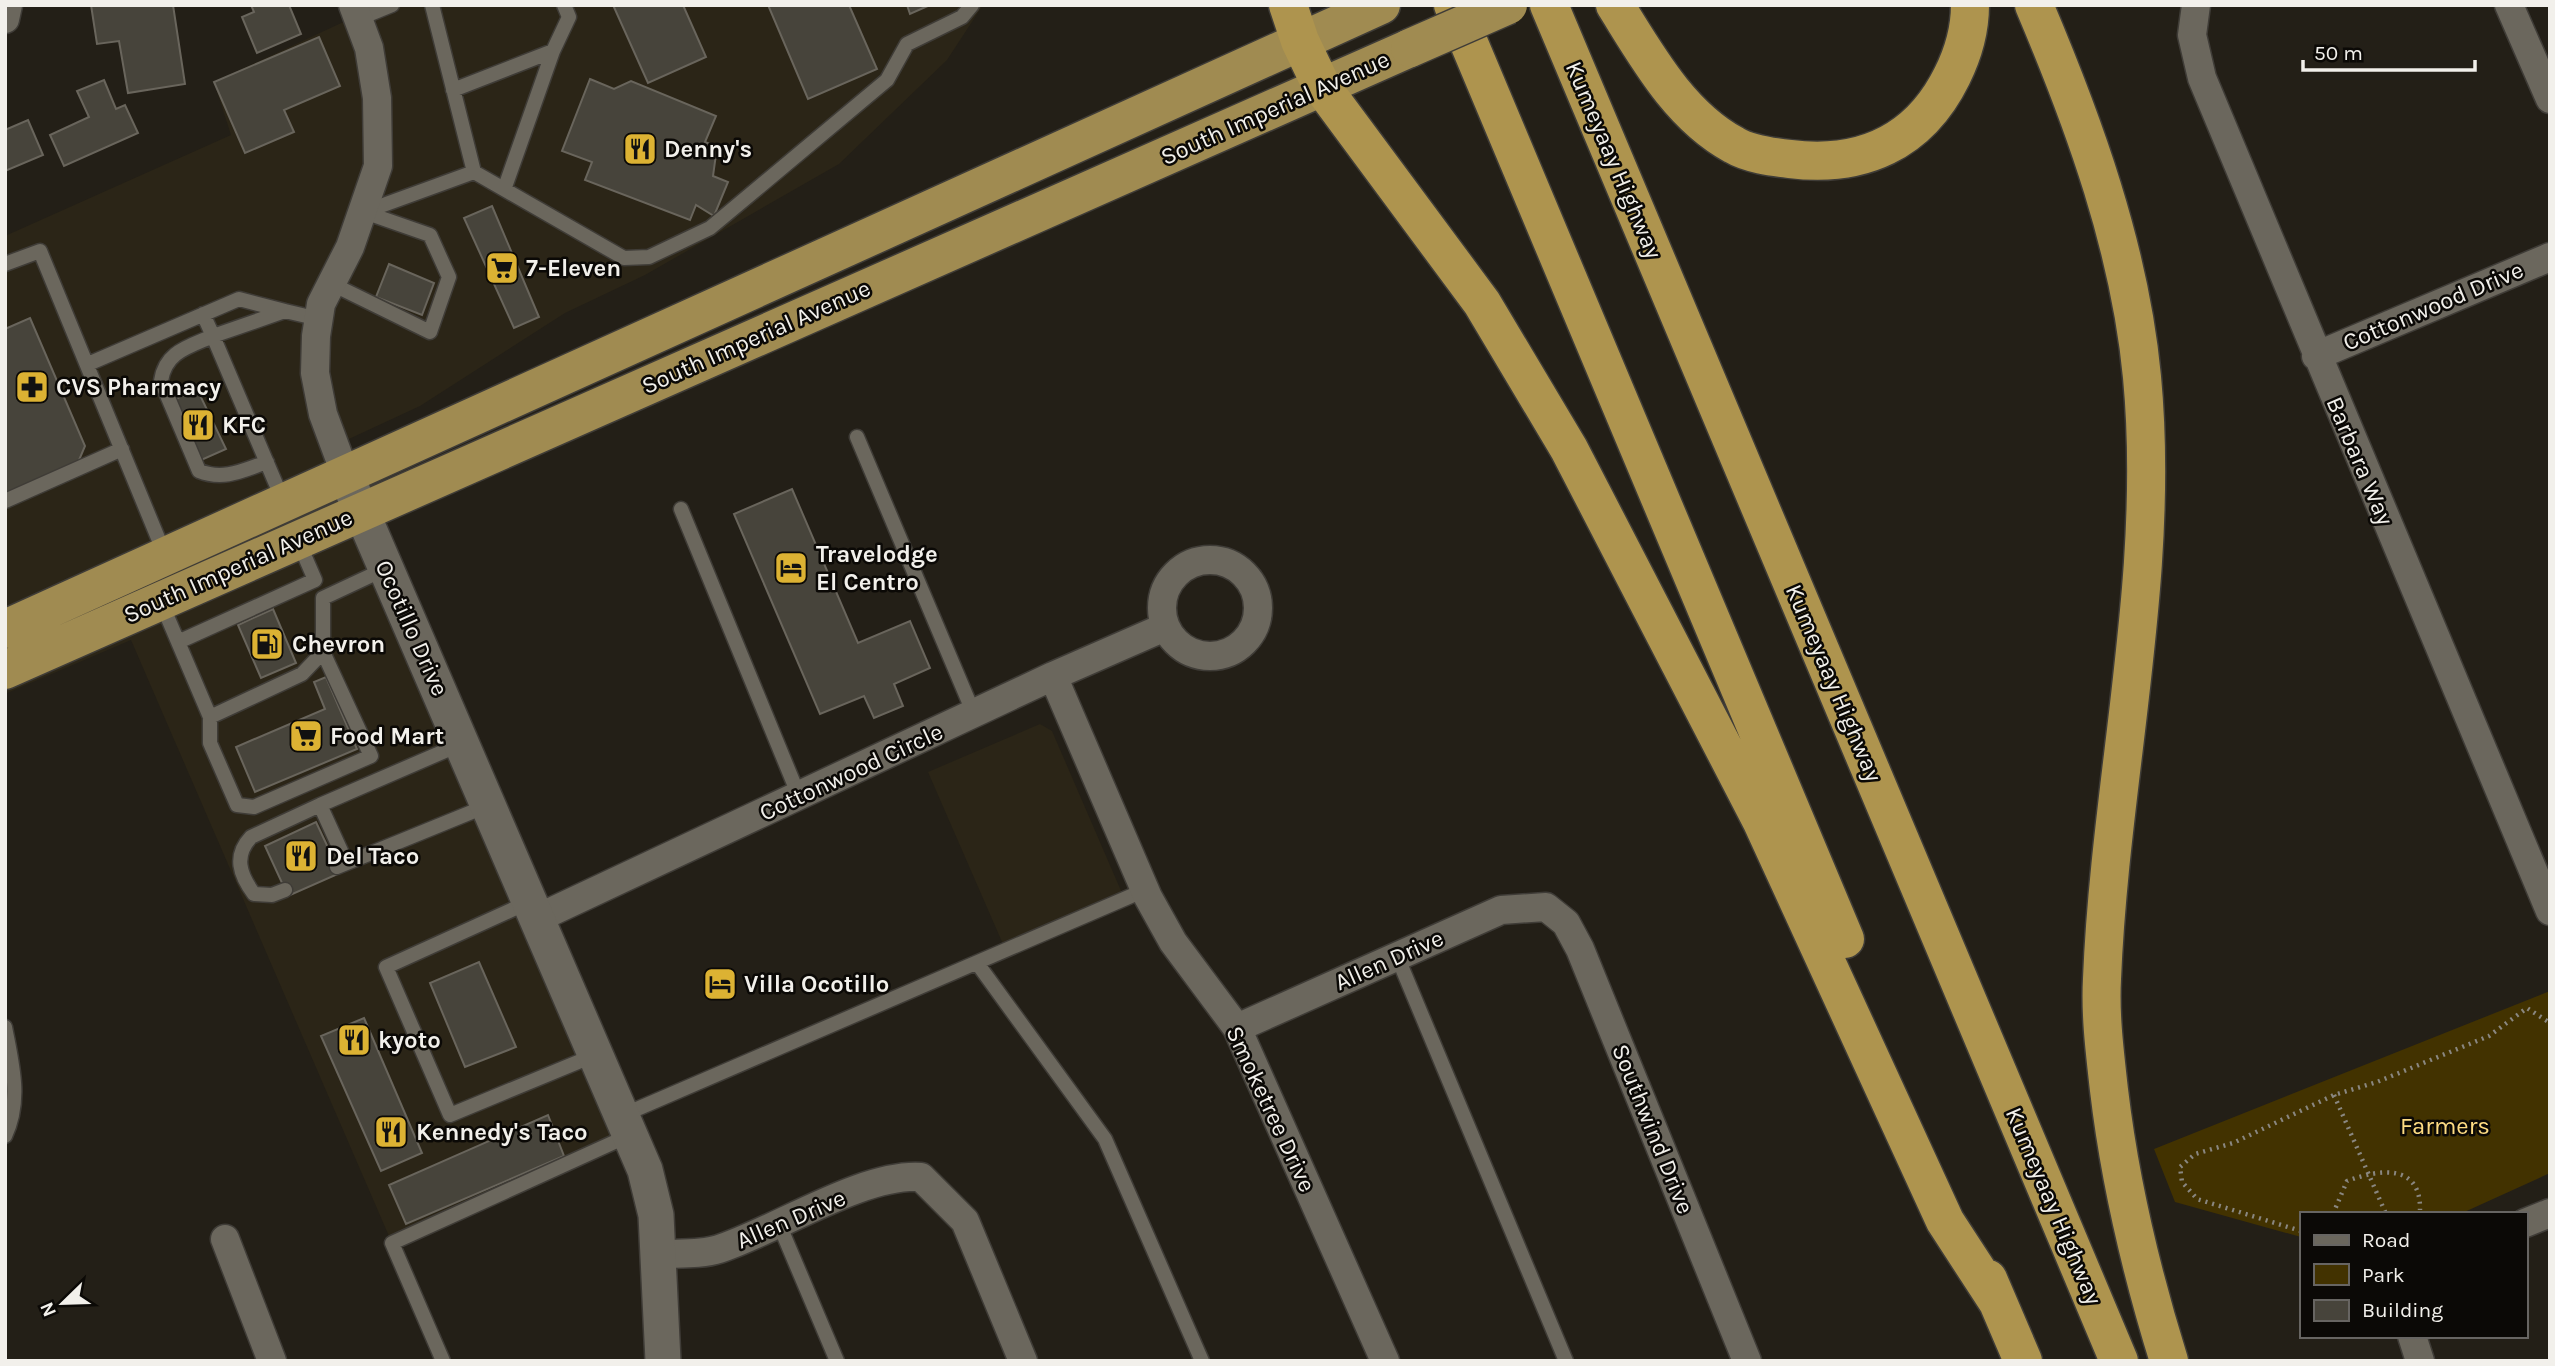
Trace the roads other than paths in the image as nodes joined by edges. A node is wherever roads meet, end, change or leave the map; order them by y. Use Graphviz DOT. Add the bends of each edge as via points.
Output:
graph roads {
  1 [pos="8,5"];
  2 [pos="392,5"];
  3 [pos="432,5"];
  4 [pos="564,5"];
  5 [pos="972,5"];
  6 [pos="1288,5"];
  7 [pos="1381,5"];
  8 [pos="1453,5"];
  9 [pos="1507,5"];
  10 [pos="1549,5"];
  11 [pos="1615,5"];
  12 [pos="1970,5"];
  13 [pos="2034,5"];
  14 [pos="2196,5"];
  15 [pos="2509,5"];
  16 [pos="356,12"];
  17 [pos="5,19"];
  18 [pos="1300,41"];
  19 [pos="553,51"];
  20 [pos="1322,87"];
  21 [pos="453,90"];
  22 [pos="2550,99"];
  23 [pos="474,172"];
  24 [pos="505,187"];
  25 [pos="363,212"];
  26 [pos="2550,257"];
  27 [pos="5,264"];
  28 [pos="330,283"];
  29 [pos="285,311"];
  30 [pos="203,314"];
  31 [pos="318,319"];
  32 [pos="213,336"];
  33 [pos="2316,356"];
  34 [pos="88,364"];
  35 [pos="858,438"];
  36 [pos="121,449"];
  37 [pos="267,462"];
  38 [pos="346,476"];
  39 [pos="5,501"];
  40 [pos="285,504"];
  41 [pos="681,509"];
  42 [pos="362,511"];
  43 [pos="297,540"];
  44 [pos="166,557"];
  45 [pos="387,568"];
  46 [pos="315,580"];
  47 [pos="323,598"];
  48 [pos="161,601"];
  49 [pos="1166,627"];
  50 [pos="5,629"];
  51 [pos="178,642"];
  52 [pos="323,652"];
  53 [pos="5,670"];
  54 [pos="1053,676"];
  55 [pos="974,714"];
  56 [pos="211,717"];
  57 [pos="463,743"];
  58 [pos="799,796"];
  59 [pos="490,804"];
  60 [pos="320,805"];
  61 [pos="285,890"];
  62 [pos="1145,890"];
  63 [pos="1546,907"];
  64 [pos="534,910"];
  65 [pos="2550,911"];
  66 [pos="1397,956"];
  67 [pos="977,963"];
  68 [pos="5,1027"];
  69 [pos="1237,1028"];
  70 [pos="595,1055"];
  71 [pos="627,1125"];
  72 [pos="5,1136"];
  73 [pos="2550,1213"];
  74 [pos="2527,1222"];
  75 [pos="779,1224"];
  76 [pos="225,1239"];
  77 [pos="660,1254"];
  78 [pos="1997,1301"];
  79 [pos="2413,1338"];
  80 [pos="265,1358"];
  81 [pos="443,1361"];
  82 [pos="663,1361"];
  83 [pos="837,1361"];
  84 [pos="1023,1361"];
  85 [pos="1202,1361"];
  86 [pos="1385,1361"];
  87 [pos="1566,1361"];
  88 [pos="1747,1361"];
  89 [pos="2023,1361"];
  90 [pos="2119,1361"];
  91 [pos="2169,1361"];
  92 [pos="2420,1361"];
  1 -- 17 [label="street"];
  2 -- 16 [label="lane"];
  3 -- 21 [label="lane"];
  4 -- 19 [label="lane" via="569,17"];
  5 -- 24 [label="lane" via="962,17 908,44 887,80 710,228 649,257 624,258"];
  6 -- 18 [label="highway"];
  7 -- 18 [label="highway, South Imperial Avenue"];
  8 -- 78 [label="highway"];
  9 -- 20 [label="highway, South Imperial Avenue, bridge"];
  10 -- 90 [label="highway, Kumeyaay Highway"];
  11 -- 12 [label="highway" via="1668,85 1703,124 1737,147 1806,161 1875,151 1916,127 1959,62 1968,36"];
  13 -- 91 [label="highway" via="2101,184 2124,270 2142,375 2146,449 2140,597 2102,983 2117,1151 2137,1258"];
  14 -- 33 [label="street, Barbara Way" via="2192,35 2202,78"];
  15 -- 22 [label="street"];
  16 -- 25 [label="street, Ocotillo Drive" via="369,48 377,98 378,166"];
  18 -- 20 [label="highway"];
  18 -- 38 [label="highway, South Imperial Avenue"];
  19 -- 21 [label="lane"];
  19 -- 24 [label="lane"];
  20 -- 42 [label="highway, South Imperial Avenue"];
  20 -- 78 [label="highway" via="1482,303 1569,449 1762,822 1945,1221"];
  21 -- 23 [label="lane"];
  23 -- 24 [label="lane"];
  23 -- 25 [label="lane"];
  25 -- 28 [label="street, Ocotillo Drive"];
  25 -- 28 [label="lane" via="430,235 449,277 430,332"];
  26 -- 33 [label="street, Cottonwood Drive"];
  27 -- 34 [label="lane" via="40,251"];
  28 -- 31 [label="street, Ocotillo Drive"];
  29 -- 30 [label="lane" via="239,299"];
  29 -- 31 [label="lane"];
  29 -- 32 [label="lane"];
  30 -- 32 [label="lane"];
  30 -- 34 [label="lane"];
  31 -- 38 [label="street, Ocotillo Drive" via="315,373 323,414"];
  32 -- 37 [label="lane"];
  32 -- 37 [label="lane" via="172,354 163,366 161,381 190,449 200,471 213,477"];
  33 -- 65 [label="street, Barbara Way"];
  34 -- 36 [label="lane"];
  35 -- 55 [label="lane"];
  36 -- 39 [label="lane"];
  36 -- 44 [label="lane"];
  37 -- 40 [label="lane"];
  38 -- 40 [label="highway, South Imperial Avenue"];
  38 -- 42 [label="street, Ocotillo Drive"];
  40 -- 44 [label="highway, South Imperial Avenue"];
  41 -- 58 [label="lane"];
  42 -- 43 [label="highway, South Imperial Avenue"];
  42 -- 45 [label="street, Ocotillo Drive"];
  43 -- 46 [label="lane"];
  43 -- 48 [label="highway, South Imperial Avenue"];
  44 -- 50 [label="highway, South Imperial Avenue"];
  45 -- 47 [label="lane"];
  45 -- 57 [label="street, Ocotillo Drive"];
  46 -- 47 [label="lane"];
  46 -- 51 [label="lane"];
  47 -- 52 [label="lane"];
  48 -- 51 [label="lane"];
  48 -- 53 [label="highway, South Imperial Avenue"];
  49 -- 54 [label="street, Cottonwood Circle"];
  51 -- 56 [label="lane"];
  52 -- 56 [label="lane" via="302,674"];
  52 -- 56 [label="lane" via="371,756 254,807 237,805 210,743"];
  54 -- 55 [label="street, Cottonwood Circle"];
  54 -- 62 [label="street, Smoketree Drive"];
  55 -- 58 [label="street, Cottonwood Circle"];
  57 -- 59 [label="street, Ocotillo Drive"];
  57 -- 60 [label="lane"];
  58 -- 64 [label="street, Cottonwood Circle"];
  59 -- 60 [label="lane" via="341,864"];
  59 -- 64 [label="street, Ocotillo Drive"];
  60 -- 61 [label="lane" via="243,845 239,865 254,894"];
  62 -- 67 [label="lane"];
  62 -- 69 [label="street, Smoketree Drive" via="1173,942"];
  63 -- 66 [label="street, Allen Drive" via="1500,910"];
  63 -- 88 [label="street, Southwind Drive" via="1566,923 1580,949"];
  64 -- 70 [label="street, Ocotillo Drive"];
  64 -- 70 [label="lane" via="386,967 450,1115"];
  66 -- 69 [label="street, Allen Drive"];
  66 -- 87 [label="lane"];
  67 -- 71 [label="lane"];
  67 -- 85 [label="lane" via="1105,1139"];
  68 -- 72 [label="lane" via="16,1080 15,1116"];
  69 -- 86 [label="street, Smoketree Drive"];
  70 -- 71 [label="street, Ocotillo Drive"];
  71 -- 77 [label="street, Ocotillo Drive" via="645,1170"];
  71 -- 81 [label="lane" via="392,1243"];
  73 -- 74 [label="street"];
  75 -- 77 [label="street, Allen Drive" via="716,1250"];
  75 -- 83 [label="lane"];
  75 -- 84 [label="street, Allen Drive" via="874,1183 921,1177 965,1221"];
  76 -- 80 [label="street"];
  77 -- 82 [label="street, Ocotillo Drive"];
  78 -- 89 [label="highway"];
  79 -- 92 [label="street"];
}
